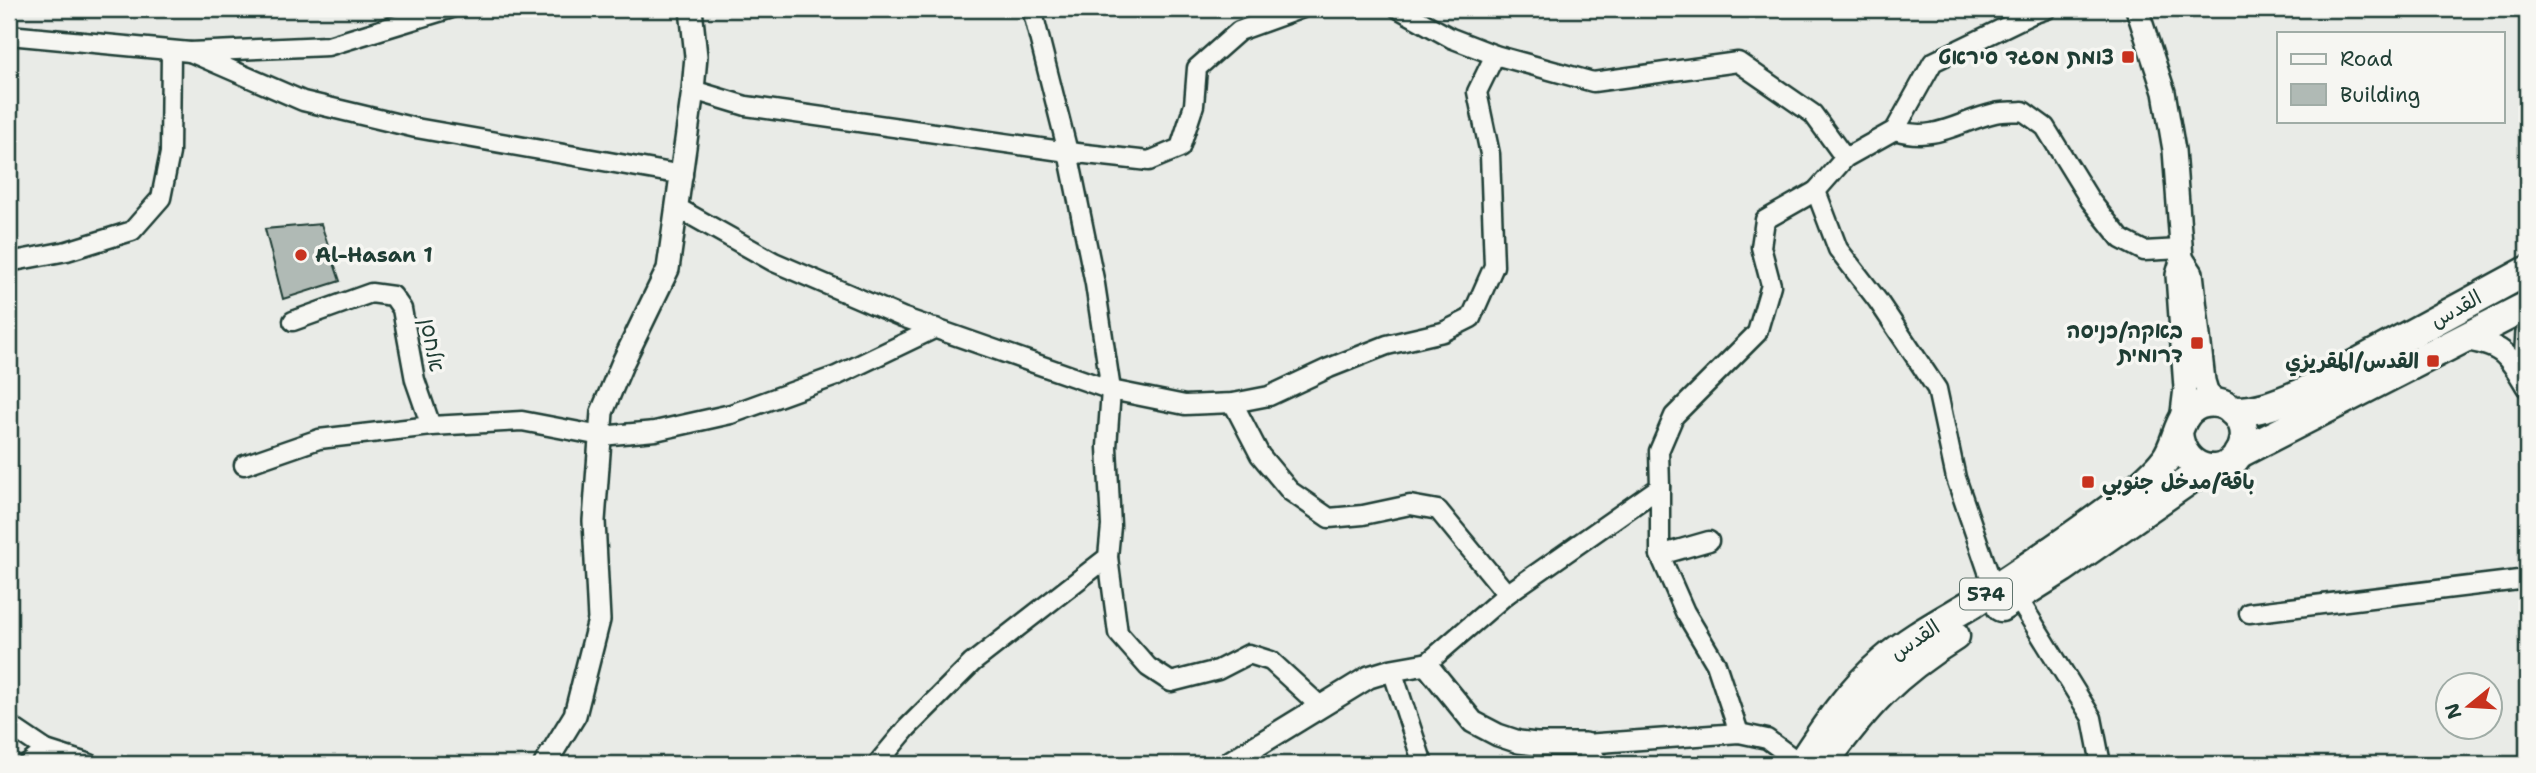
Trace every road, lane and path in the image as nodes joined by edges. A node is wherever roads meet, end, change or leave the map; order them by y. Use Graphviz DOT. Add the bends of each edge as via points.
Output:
graph roads {
  1 [pos="449,9"];
  2 [pos="691,9"];
  3 [pos="1032,9"];
  4 [pos="1300,9"];
  5 [pos="1399,9"];
  6 [pos="2048,9"];
  7 [pos="2137,9"];
  8 [pos="9,35"];
  9 [pos="171,51"];
  10 [pos="190,52"];
  11 [pos="1495,55"];
  12 [pos="693,90"];
  13 [pos="1895,130"];
  14 [pos="1068,152"];
  15 [pos="1845,158"];
  16 [pos="683,175"];
  17 [pos="1816,191"];
  18 [pos="678,208"];
  19 [pos="2182,254"];
  20 [pos="9,262"];
  21 [pos="2527,271"];
  22 [pos="2527,306"];
  23 [pos="293,321"];
  24 [pos="936,328"];
  25 [pos="2527,332"];
  26 [pos="2462,339"];
  27 [pos="2527,384"];
  28 [pos="1111,390"];
  29 [pos="1233,404"];
  30 [pos="2225,407"];
  31 [pos="431,426"];
  32 [pos="2179,427"];
  33 [pos="601,436"];
  34 [pos="2238,454"];
  35 [pos="244,465"];
  36 [pos="2211,469"];
  37 [pos="1660,487"];
  38 [pos="1709,541"];
  39 [pos="1660,555"];
  40 [pos="1108,557"];
  41 [pos="2527,579"];
  42 [pos="2006,593"];
  43 [pos="1507,594"];
  44 [pos="2249,613"];
  45 [pos="1426,664"];
  46 [pos="1392,670"];
  47 [pos="1320,706"];
  48 [pos="9,725"];
  49 [pos="1739,733"];
  50 [pos="1585,744"];
  51 [pos="46,750"];
  52 [pos="28,764"];
  53 [pos="90,764"];
  54 [pos="545,764"];
  55 [pos="877,764"];
  56 [pos="1227,764"];
  57 [pos="1423,764"];
  58 [pos="1597,764"];
  59 [pos="1801,764"];
  60 [pos="1823,764"];
  61 [pos="2101,764"];
  1 -- 10 [label="street" via="328,46"];
  2 -- 12 [label="street" via="696,56"];
  3 -- 14 [label="street"];
  4 -- 14 [label="street" via="1239,31 1197,68 1194,105 1181,148 1149,161"];
  5 -- 11 [label="street" via="1451,38"];
  6 -- 13 [label="street" via="1933,62"];
  7 -- 19 [label="street" via="2164,92 2174,150"];
  8 -- 9 [label="street"];
  9 -- 10 [label="street"];
  9 -- 20 [label="street" via="170,153 161,198 132,231 67,251"];
  10 -- 16 [label="street" via="303,101 416,128"];
  11 -- 15 [label="street" via="1593,82 1738,62 1813,114"];
  11 -- 29 [label="street" via="1477,92 1490,154 1494,265 1471,318 1443,332 1387,345 1269,396"];
  12 -- 14 [label="street" via="746,106"];
  12 -- 16 [label="street"];
  13 -- 15 [label="street"];
  13 -- 19 [label="street" via="1912,135 1947,131 1995,113 2023,111 2045,127 2090,200 2121,239 2144,251"];
  14 -- 28 [label="street"];
  15 -- 17 [label="street"];
  16 -- 18 [label="street"];
  17 -- 37 [label="street" via="1766,220 1761,247 1771,285 1757,334 1674,416 1659,451"];
  17 -- 42 [label="street" via="1839,249 1937,389 1956,478"];
  18 -- 24 [label="street" via="774,262"];
  18 -- 33 [label="street" via="668,270 602,412"];
  19 -- 30 [label="street" via="2192,273 2204,381 2207,391"];
  19 -- 32 [label="street" via="2177,275 2185,388"];
  21 -- 30 [label="main road, القدس" via="2302,393 2246,411"];
  22 -- 26 [label="main road, القدس / 574"];
  23 -- 31 [label="street, אלחסן" via="371,293 393,296 402,309 415,380"];
  24 -- 28 [label="street"];
  24 -- 33 [label="street" via="835,376 731,414"];
  25 -- 27 [label="street"];
  26 -- 27 [label="street" via="2487,342 2503,352"];
  26 -- 34 [label="main road, القدس / 574"];
  28 -- 29 [label="street" via="1185,405"];
  28 -- 40 [label="street"];
  29 -- 43 [label="street" via="1259,455 1290,491 1329,518 1410,505 1438,510"];
  30 -- 32 [label="main road" via="2197,405"];
  30 -- 34 [label="main road" via="2241,421 2244,431"];
  31 -- 33 [label="street" via="522,421"];
  31 -- 35 [label="street" via="319,439"];
  32 -- 36 [label="main road" via="2179,444 2189,461"];
  32 -- 42 [label="main road, القدس / 574" via="2167,457 2139,486"];
  33 -- 54 [label="street" via="594,521 599,620 575,715"];
  34 -- 36 [label="main road, 574" via="2226,466"];
  36 -- 42 [label="main road, القدس / 574" via="2063,568"];
  37 -- 39 [label="street"];
  37 -- 43 [label="street"];
  38 -- 39 [label="street"];
  39 -- 49 [label="street" via="1685,612 1716,664"];
  40 -- 47 [label="street" via="1118,632 1147,667 1171,682 1218,670 1249,654 1271,661"];
  40 -- 55 [label="street" via="972,663"];
  41 -- 44 [label="street"];
  42 -- 59 [label="main road, القدس / 574" via="1885,659 1845,700"];
  42 -- 60 [label="main road, القدس / 574" via="1899,674 1856,718"];
  42 -- 61 [label="street" via="2092,718"];
  43 -- 45 [label="street"];
  45 -- 46 [label="street"];
  45 -- 50 [label="street" via="1473,722 1490,731 1519,742"];
  46 -- 47 [label="street" via="1369,677"];
  46 -- 57 [label="street"];
  47 -- 56 [label="street"];
  48 -- 51 [label="street"];
  49 -- 50 [label="street"];
  49 -- 59 [label="street" via="1767,739"];
  50 -- 58 [label="street"];
  51 -- 52 [label="street"];
  51 -- 53 [label="street"];
}
